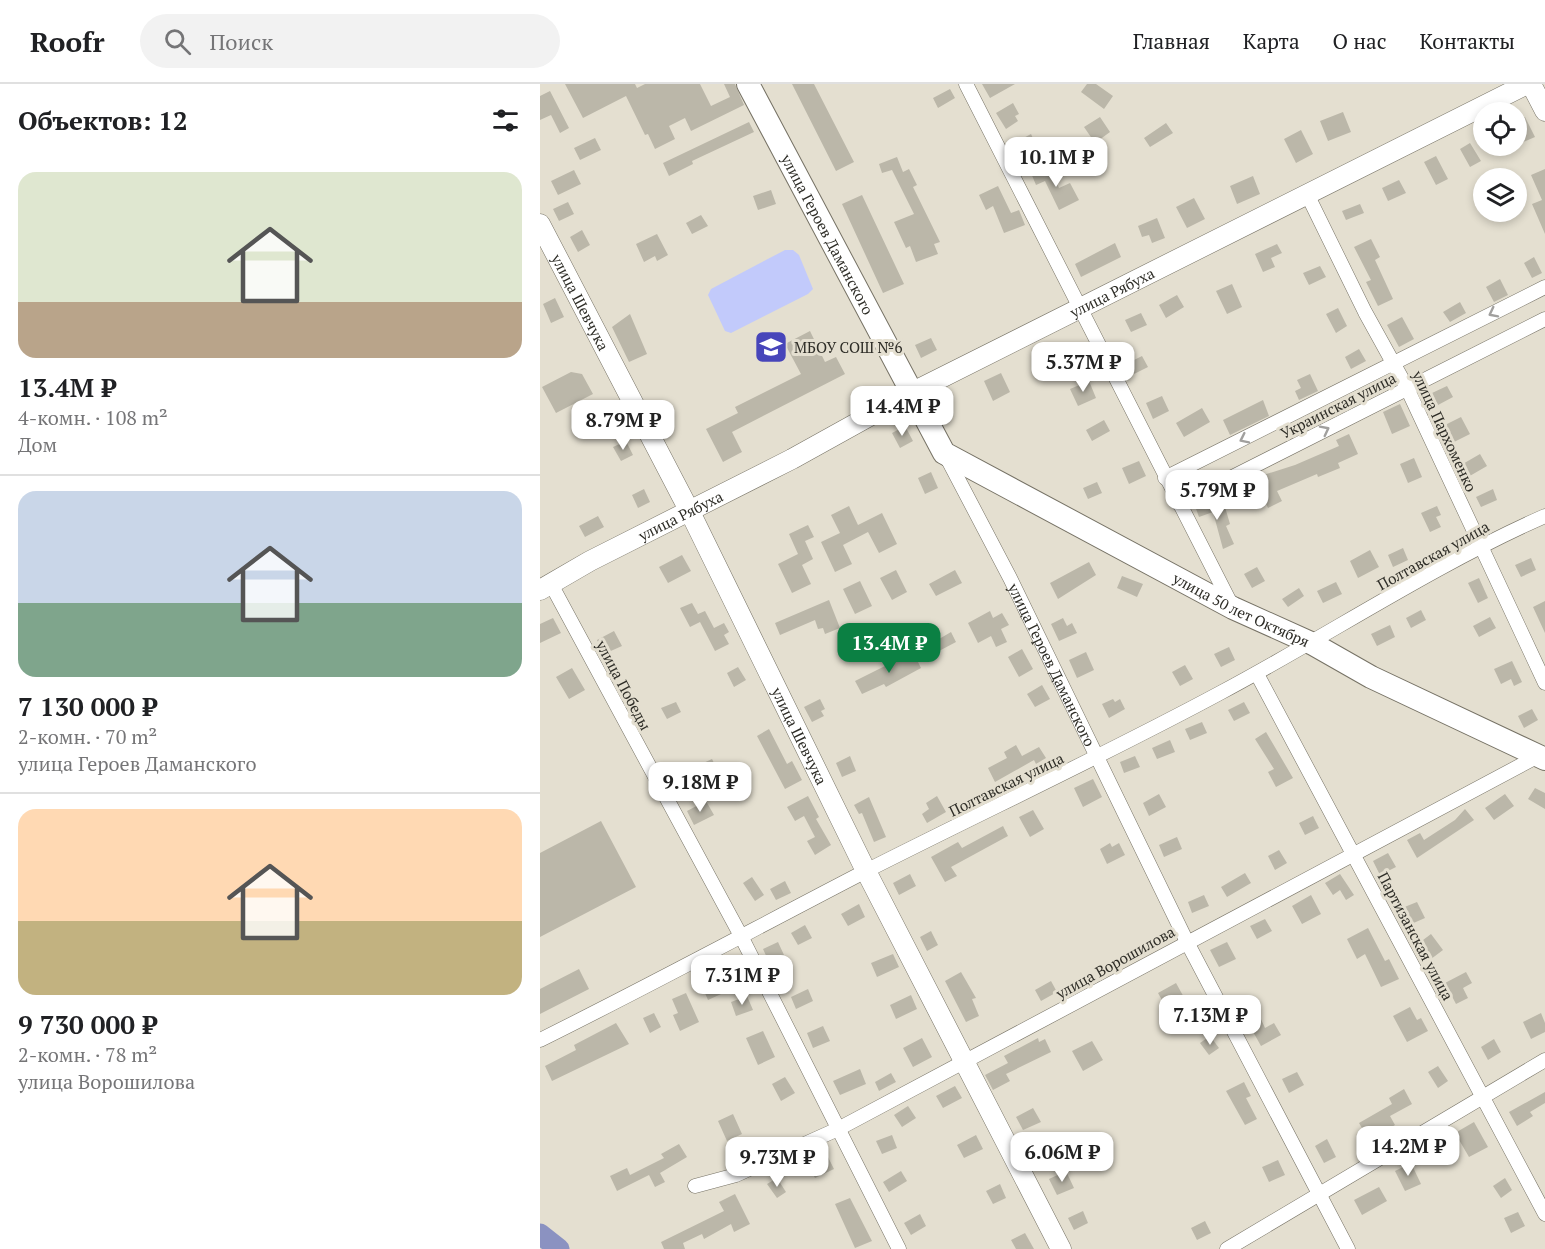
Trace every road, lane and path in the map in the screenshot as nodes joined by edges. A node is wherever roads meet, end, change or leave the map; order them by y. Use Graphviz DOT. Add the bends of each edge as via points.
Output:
graph roads {
  1 [pos="748,84"];
  2 [pos="966,84"];
  3 [pos="1529,84"];
  4 [pos="1545,111"];
  5 [pos="1308,195"];
  6 [pos="540,224"];
  7 [pos="1545,287"];
  8 [pos="1081,310"];
  9 [pos="1545,319"];
  10 [pos="1394,364"];
  11 [pos="1407,388"];
  12 [pos="911,393"];
  13 [pos="944,453"];
  14 [pos="1165,478"];
  15 [pos="1179,504"];
  16 [pos="690,512"];
  17 [pos="1545,516"];
  18 [pos="1480,545"];
  19 [pos="546,587"];
  20 [pos="1233,608"];
  21 [pos="1313,644"];
  22 [pos="1257,674"];
  23 [pos="1545,683"];
  24 [pos="1543,756"];
  25 [pos="1099,758"];
  26 [pos="1353,853"];
  27 [pos="866,871"];
  28 [pos="741,936"];
  29 [pos="1187,942"];
  30 [pos="540,1040"];
  31 [pos="1545,1060"];
  32 [pos="966,1062"];
  33 [pos="1482,1099"];
  34 [pos="838,1129"];
  35 [pos="695,1186"];
  36 [pos="1320,1195"];
  37 [pos="1545,1214"];
  38 [pos="899,1249"];
  39 [pos="1060,1249"];
  40 [pos="1227,1249"];
  41 [pos="1348,1249"];
  1 -- 12 [label="main road, улица Героев Даманского"];
  2 -- 8 [label="street"];
  3 -- 4 [label="street"];
  3 -- 5 [label="street, улица Рябуха"];
  5 -- 8 [label="street, улица Рябуха"];
  5 -- 10 [label="street, улица Пархоменко"];
  6 -- 16 [label="street, улица Шевчука"];
  7 -- 10 [label="street, one-way"];
  8 -- 12 [label="street, улица Рябуха"];
  8 -- 14 [label="street"];
  9 -- 11 [label="street, Украинская улица"];
  10 -- 11 [label="street, улица Пархоменко"];
  10 -- 14 [label="street, one-way"];
  15 -- 11 [label="street, Украинская улица, one-way"];
  11 -- 18 [label="street, улица Пархоменко"];
  12 -- 13 [label="main road, улица Героев Даманского"];
  12 -- 16 [label="street, улица Рябуха"];
  13 -- 20 [label="main road, улица 50 лет Октября"];
  13 -- 25 [label="street, улица Героев Даманского"];
  14 -- 15 [label="street"];
  15 -- 20 [label="street"];
  16 -- 19 [label="street, улица Рябуха"];
  16 -- 27 [label="street, улица Шевчука"];
  17 -- 18 [label="street, Полтавская улица"];
  18 -- 21 [label="street, Полтавская улица"];
  18 -- 23 [label="street, улица Пархоменко"];
  19 -- 28 [label="street, улица Победы"];
  20 -- 21 [label="main road, улица 50 лет Октября"];
  21 -- 22 [label="street, Полтавская улица"];
  21 -- 24 [label="main road, улица 50 лет Октября" via="1371,677"];
  22 -- 25 [label="street, Полтавская улица"];
  22 -- 26 [label="street, Партизанская улица"];
  24 -- 26 [label="street, улица Ворошилова"];
  25 -- 27 [label="street, Полтавская улица"];
  25 -- 29 [label="street, улица Героев Даманского"];
  26 -- 29 [label="street, улица Ворошилова"];
  26 -- 33 [label="street, Партизанская улица"];
  27 -- 28 [label="street, Полтавская улица"];
  27 -- 32 [label="street, улица Шевчука"];
  28 -- 30 [label="street, Полтавская улица"];
  28 -- 34 [label="street, улица Победы"];
  29 -- 32 [label="street, улица Ворошилова"];
  29 -- 36 [label="street, улица Героев Даманского"];
  31 -- 33 [label="street"];
  32 -- 34 [label="street, улица Ворошилова"];
  32 -- 39 [label="street, улица Шевчука"];
  33 -- 36 [label="street"];
  33 -- 37 [label="street, Партизанская улица"];
  34 -- 35 [label="street, улица Ворошилова" via="736,1175"];
  34 -- 38 [label="street, улица Победы"];
  36 -- 40 [label="street"];
  36 -- 41 [label="street, улица Героев Даманского"];
}
